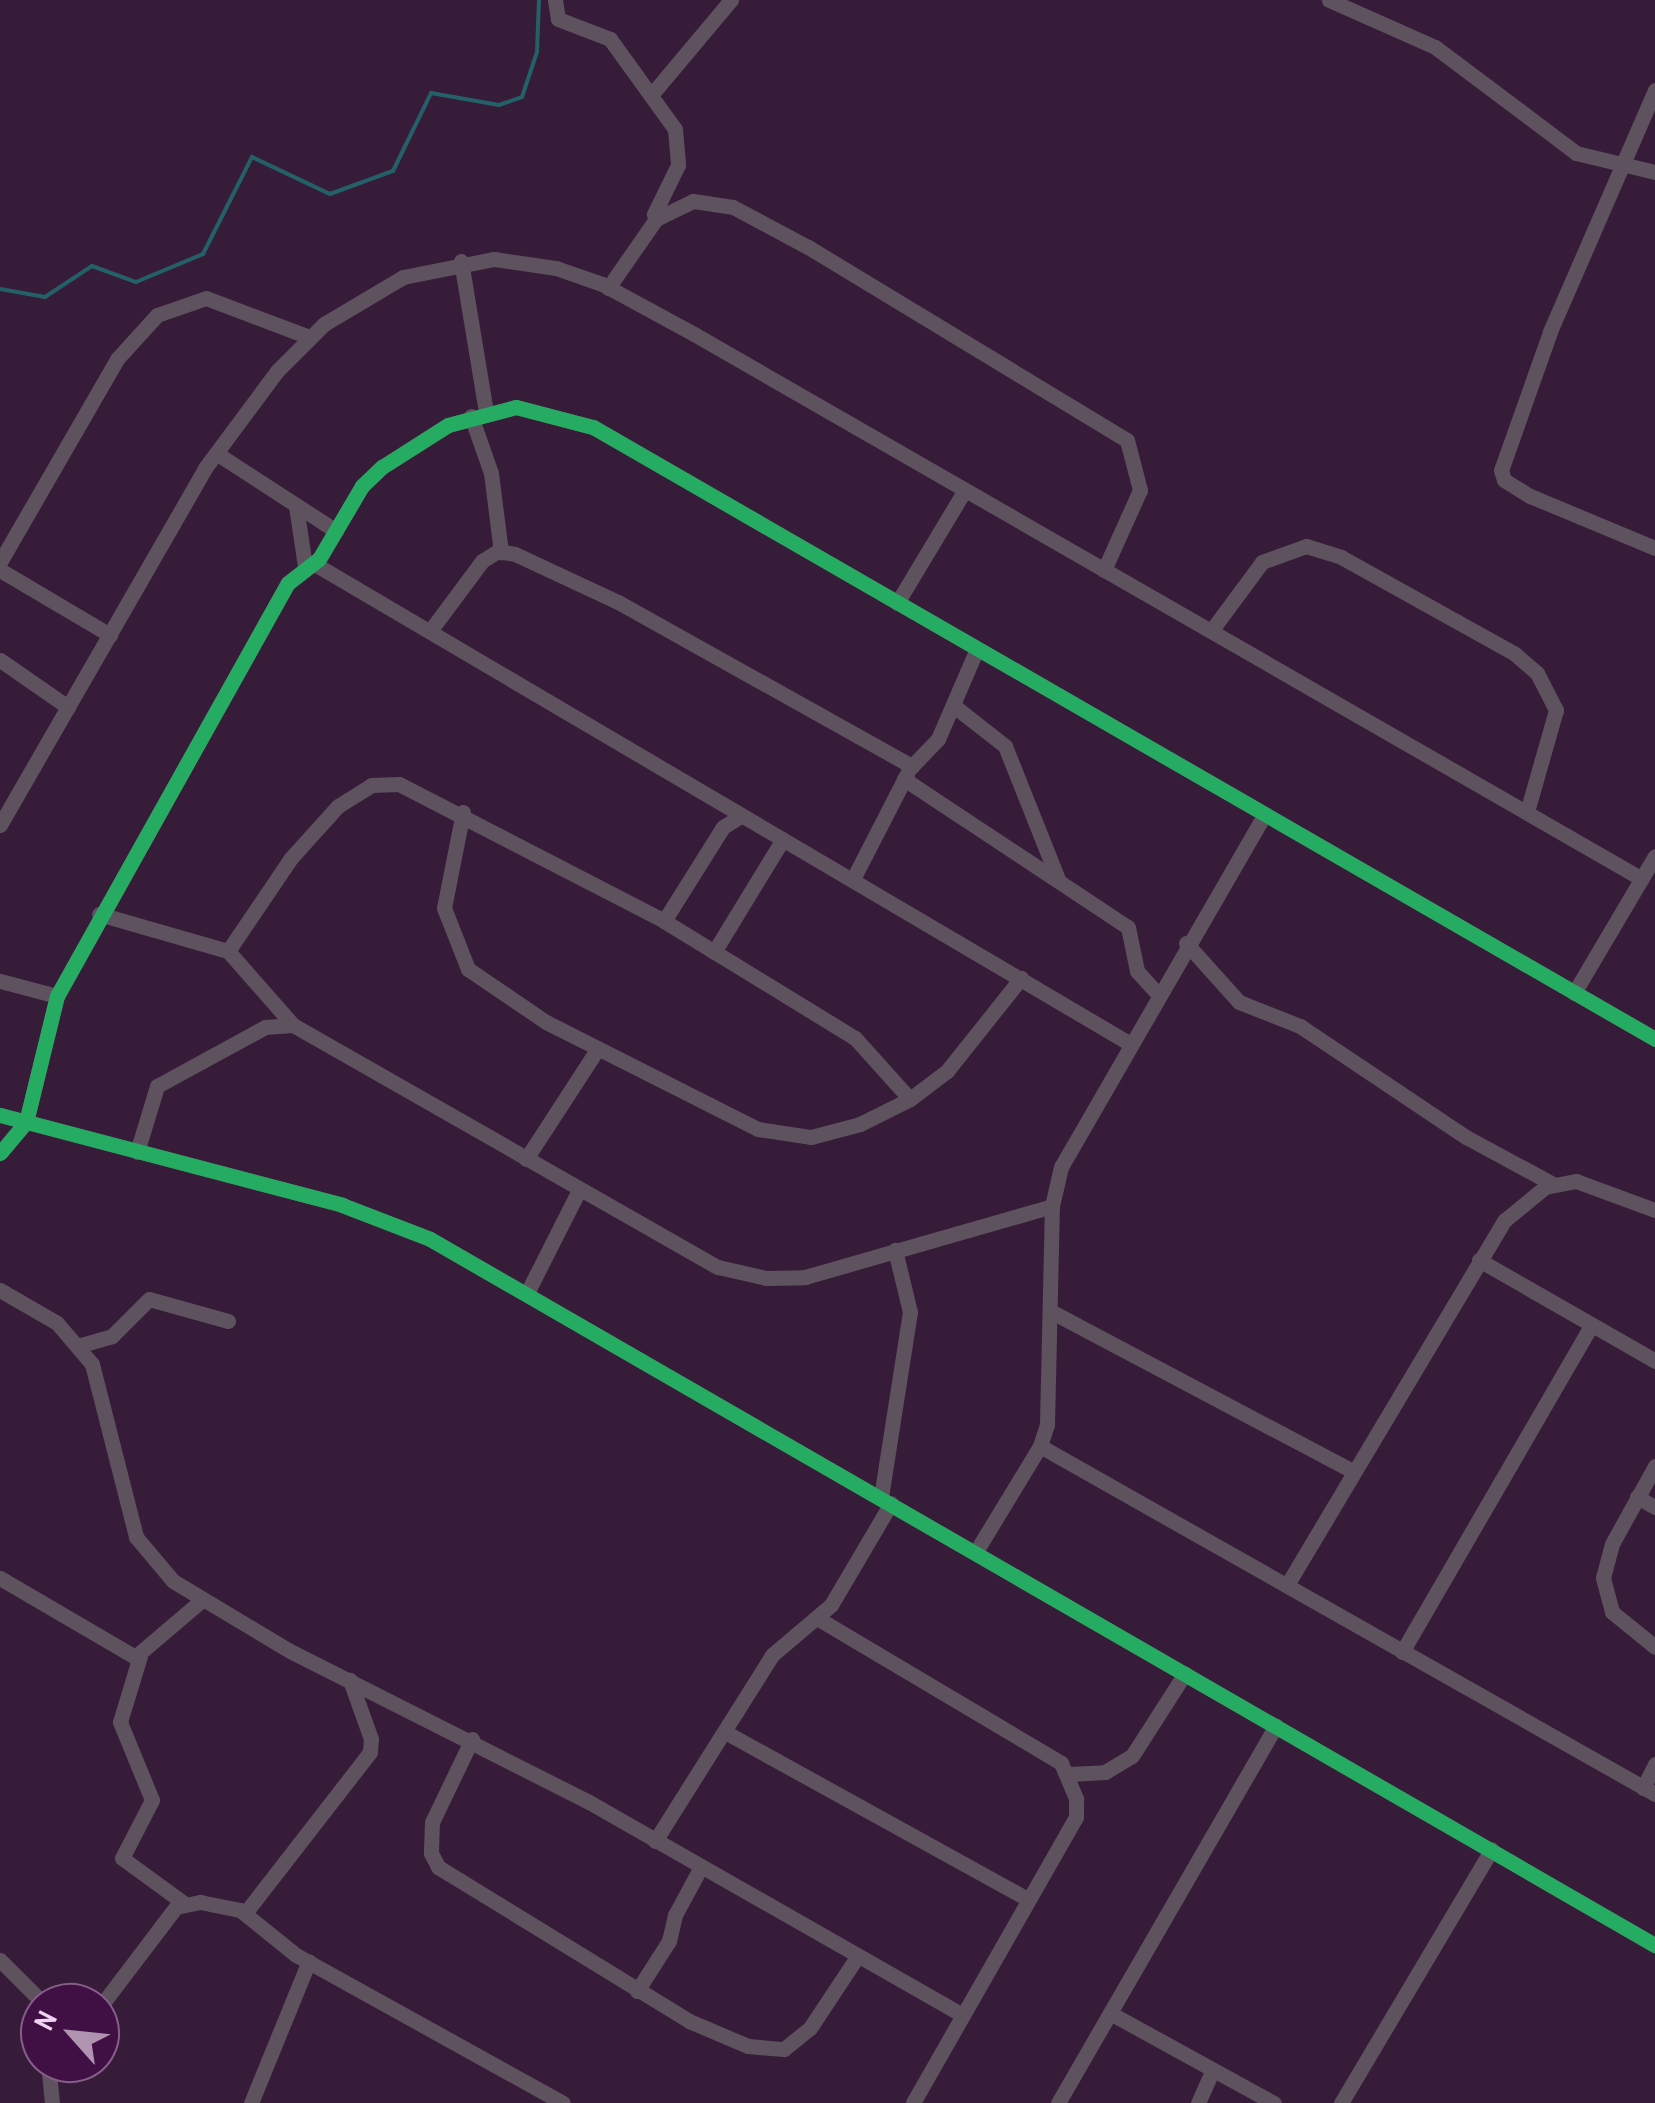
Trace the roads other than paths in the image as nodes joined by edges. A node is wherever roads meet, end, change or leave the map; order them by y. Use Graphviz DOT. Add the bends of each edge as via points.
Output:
graph roads {
  1 [pos="555,0"];
  2 [pos="730,0"];
  3 [pos="1329,0"];
  4 [pos="1655,90"];
  5 [pos="652,94"];
  6 [pos="1626,168"];
  7 [pos="1655,172"];
  8 [pos="649,227"];
  9 [pos="461,261"];
  10 [pos="608,288"];
  11 [pos="309,337"];
  12 [pos="478,414"];
  13 [pos="216,453"];
  14 [pos="965,490"];
  15 [pos="296,506"];
  16 [pos="336,530"];
  17 [pos="1655,548"];
  18 [pos="502,552"];
  19 [pos="0,562"];
  20 [pos="310,564"];
  21 [pos="0,570"];
  22 [pos="1104,570"];
  23 [pos="897,603"];
  24 [pos="430,631"];
  25 [pos="1211,631"];
  26 [pos="110,635"];
  27 [pos="977,649"];
  28 [pos="0,660"];
  29 [pos="954,706"];
  30 [pos="68,707"];
  31 [pos="908,772"];
  32 [pos="463,812"];
  33 [pos="1526,812"];
  34 [pos="742,815"];
  35 [pos="1264,815"];
  36 [pos="0,825"];
  37 [pos="783,838"];
  38 [pos="1655,856"];
  39 [pos="1642,878"];
  40 [pos="853,879"];
  41 [pos="1058,879"];
  42 [pos="99,914"];
  43 [pos="664,922"];
  44 [pos="1186,943"];
  45 [pos="228,951"];
  46 [pos="714,952"];
  47 [pos="1021,978"];
  48 [pos="0,981"];
  49 [pos="1157,993"];
  50 [pos="1574,993"];
  51 [pos="57,996"];
  52 [pos="293,1026"];
  53 [pos="1655,1039"];
  54 [pos="1128,1042"];
  55 [pos="598,1048"];
  56 [pos="910,1099"];
  57 [pos="0,1115"];
  58 [pos="26,1122"];
  59 [pos="137,1152"];
  60 [pos="0,1153"];
  61 [pos="526,1159"];
  62 [pos="1553,1184"];
  63 [pos="578,1190"];
  64 [pos="1052,1206"];
  65 [pos="1655,1210"];
  66 [pos="895,1250"];
  67 [pos="1479,1260"];
  68 [pos="0,1290"];
  69 [pos="527,1293"];
  70 [pos="1054,1313"];
  71 [pos="228,1321"];
  72 [pos="1591,1326"];
  73 [pos="81,1345"];
  74 [pos="1655,1362"];
  75 [pos="1040,1446"];
  76 [pos="1655,1466"];
  77 [pos="1351,1470"];
  78 [pos="1637,1497"];
  79 [pos="886,1500"];
  80 [pos="1655,1508"];
  81 [pos="976,1553"];
  82 [pos="0,1578"];
  83 [pos="1286,1585"];
  84 [pos="202,1600"];
  85 [pos="817,1618"];
  86 [pos="1655,1648"];
  87 [pos="1402,1652"];
  88 [pos="140,1656"];
  89 [pos="1184,1673"];
  90 [pos="350,1680"];
  91 [pos="1276,1726"];
  92 [pos="725,1732"];
  93 [pos="472,1738"];
  94 [pos="1655,1764"];
  95 [pos="1069,1774"];
  96 [pos="1649,1791"];
  97 [pos="656,1841"];
  98 [pos="1492,1850"];
  99 [pos="702,1867"];
  100 [pos="1029,1900"];
  101 [pos="185,1904"];
  102 [pos="246,1912"];
  103 [pos="1655,1945"];
  104 [pos="857,1956"];
  105 [pos="0,1960"];
  106 [pos="309,1961"];
  107 [pos="22,1983"];
  108 [pos="117,1983"];
  109 [pos="637,1991"];
  110 [pos="1110,2013"];
  111 [pos="963,2015"];
  112 [pos="1214,2070"];
  113 [pos="251,2103"];
  114 [pos="563,2103"];
  115 [pos="913,2103"];
  116 [pos="1058,2103"];
  117 [pos="1198,2103"];
  118 [pos="1274,2103"];
  119 [pos="1341,2103"];
  1 -- 5 [label="street" via="558,19 610,39"];
  2 -- 5 [label="street"];
  3 -- 6 [label="street" via="1427,42 1558,143"];
  4 -- 6 [label="street"];
  5 -- 8 [label="street" via="675,130 678,166"];
  6 -- 7 [label="street"];
  6 -- 17 [label="street" via="1550,332 1501,470 1504,480 1530,496"];
  8 -- 10 [label="street"];
  8 -- 22 [label="street" via="681,203 733,207 1117,431 1135,455 1140,490"];
  9 -- 10 [label="street" via="524,262"];
  9 -- 11 [label="street" via="402,276"];
  9 -- 12 [label="street"];
  10 -- 14 [label="street"];
  11 -- 13 [label="street"];
  11 -- 19 [label="street" via="206,298 157,315 117,359"];
  12 -- 16 [label="street" via="418,440 370,477"];
  12 -- 18 [label="street"];
  12 -- 23 [label="street" via="526,408 594,427"];
  13 -- 15 [label="street"];
  13 -- 26 [label="street"];
  14 -- 22 [label="street"];
  14 -- 23 [label="street"];
  15 -- 16 [label="street"];
  15 -- 20 [label="street"];
  16 -- 20 [label="street"];
  18 -- 24 [label="street" via="474,569"];
  18 -- 31 [label="street" via="618,602"];
  20 -- 24 [label="street"];
  20 -- 42 [label="street" via="288,583"];
  21 -- 26 [label="street"];
  22 -- 25 [label="street"];
  23 -- 27 [label="street"];
  24 -- 34 [label="street"];
  25 -- 33 [label="street"];
  25 -- 33 [label="street" via="1262,562 1306,546 1341,557 1515,654 1537,673 1556,710"];
  26 -- 30 [label="street"];
  27 -- 29 [label="street"];
  27 -- 35 [label="street"];
  28 -- 30 [label="street"];
  29 -- 31 [label="street" via="938,740"];
  29 -- 41 [label="street" via="1004,746"];
  30 -- 36 [label="street"];
  31 -- 40 [label="street"];
  31 -- 41 [label="street"];
  32 -- 43 [label="street"];
  32 -- 45 [label="street" via="399,784 362,789 312,832"];
  32 -- 55 [label="street" via="444,908 460,961 498,995"];
  33 -- 39 [label="street"];
  34 -- 37 [label="street"];
  34 -- 43 [label="street" via="724,827"];
  35 -- 44 [label="street"];
  35 -- 50 [label="street"];
  37 -- 40 [label="street"];
  37 -- 46 [label="street"];
  38 -- 39 [label="street"];
  39 -- 50 [label="street"];
  40 -- 47 [label="street"];
  41 -- 49 [label="street" via="1132,931 1137,971"];
  42 -- 45 [label="street"];
  42 -- 51 [label="street"];
  43 -- 46 [label="street"];
  44 -- 49 [label="street"];
  44 -- 62 [label="street" via="1239,1002 1300,1026 1466,1137"];
  45 -- 52 [label="street"];
  46 -- 56 [label="street" via="854,1038"];
  47 -- 54 [label="street"];
  47 -- 56 [label="street" via="947,1071"];
  48 -- 51 [label="street"];
  49 -- 54 [label="street"];
  50 -- 53 [label="street"];
  51 -- 58 [label="street"];
  52 -- 59 [label="street" via="265,1027 157,1086"];
  52 -- 61 [label="street"];
  54 -- 64 [label="street" via="1072,1141"];
  55 -- 56 [label="street" via="728,1118 784,1136 812,1137 860,1124"];
  55 -- 61 [label="street"];
  57 -- 58 [label="street"];
  58 -- 59 [label="street"];
  58 -- 60 [label="street"];
  59 -- 69 [label="street" via="390,1222"];
  61 -- 63 [label="street"];
  62 -- 65 [label="street" via="1596,1184"];
  62 -- 67 [label="street" via="1523,1202"];
  63 -- 66 [label="street" via="689,1255 746,1274 805,1277"];
  63 -- 69 [label="street"];
  64 -- 66 [label="street"];
  64 -- 70 [label="street"];
  66 -- 79 [label="street" via="910,1312"];
  67 -- 72 [label="street"];
  67 -- 77 [label="street"];
  68 -- 73 [label="street"];
  69 -- 79 [label="street"];
  70 -- 75 [label="street"];
  70 -- 77 [label="street"];
  71 -- 73 [label="street" via="149,1299 112,1336"];
  72 -- 74 [label="street"];
  72 -- 87 [label="street"];
  73 -- 84 [label="street" via="98,1378 136,1537 160,1570"];
  75 -- 81 [label="street"];
  75 -- 83 [label="street"];
  76 -- 78 [label="street"];
  77 -- 83 [label="street"];
  78 -- 80 [label="street"];
  78 -- 86 [label="street" via="1608,1553 1604,1587 1612,1612"];
  79 -- 81 [label="street"];
  79 -- 85 [label="street"];
  81 -- 89 [label="street"];
  82 -- 88 [label="street" via="128,1656"];
  83 -- 87 [label="street"];
  84 -- 88 [label="street"];
  84 -- 90 [label="street"];
  85 -- 92 [label="street" via="780,1645"];
  85 -- 95 [label="street" via="1041,1750"];
  87 -- 96 [label="street"];
  88 -- 101 [label="street" via="120,1722 152,1800 122,1858"];
  89 -- 91 [label="street"];
  89 -- 95 [label="street" via="1137,1752 1104,1772"];
  90 -- 93 [label="street"];
  90 -- 102 [label="street" via="372,1739 370,1752"];
  91 -- 98 [label="street"];
  91 -- 110 [label="street"];
  92 -- 97 [label="street"];
  92 -- 100 [label="street"];
  93 -- 97 [label="street"];
  93 -- 109 [label="street" via="432,1822 430,1852 438,1867"];
  94 -- 96 [label="street"];
  95 -- 100 [label="street" via="1076,1818"];
  97 -- 99 [label="street"];
  98 -- 103 [label="street"];
  98 -- 119 [label="street"];
  99 -- 104 [label="street"];
  99 -- 109 [label="street" via="675,1915 670,1942"];
  100 -- 111 [label="street"];
  101 -- 102 [label="street"];
  101 -- 108 [label="street" via="152,1932"];
  102 -- 106 [label="street"];
  104 -- 109 [label="street" via="810,2028 784,2049 722,2037"];
  104 -- 111 [label="street"];
  105 -- 107 [label="street"];
  106 -- 113 [label="street"];
  106 -- 114 [label="street"];
  110 -- 112 [label="street"];
  110 -- 116 [label="street"];
  111 -- 115 [label="street"];
  112 -- 117 [label="street"];
  112 -- 118 [label="street"];
}
